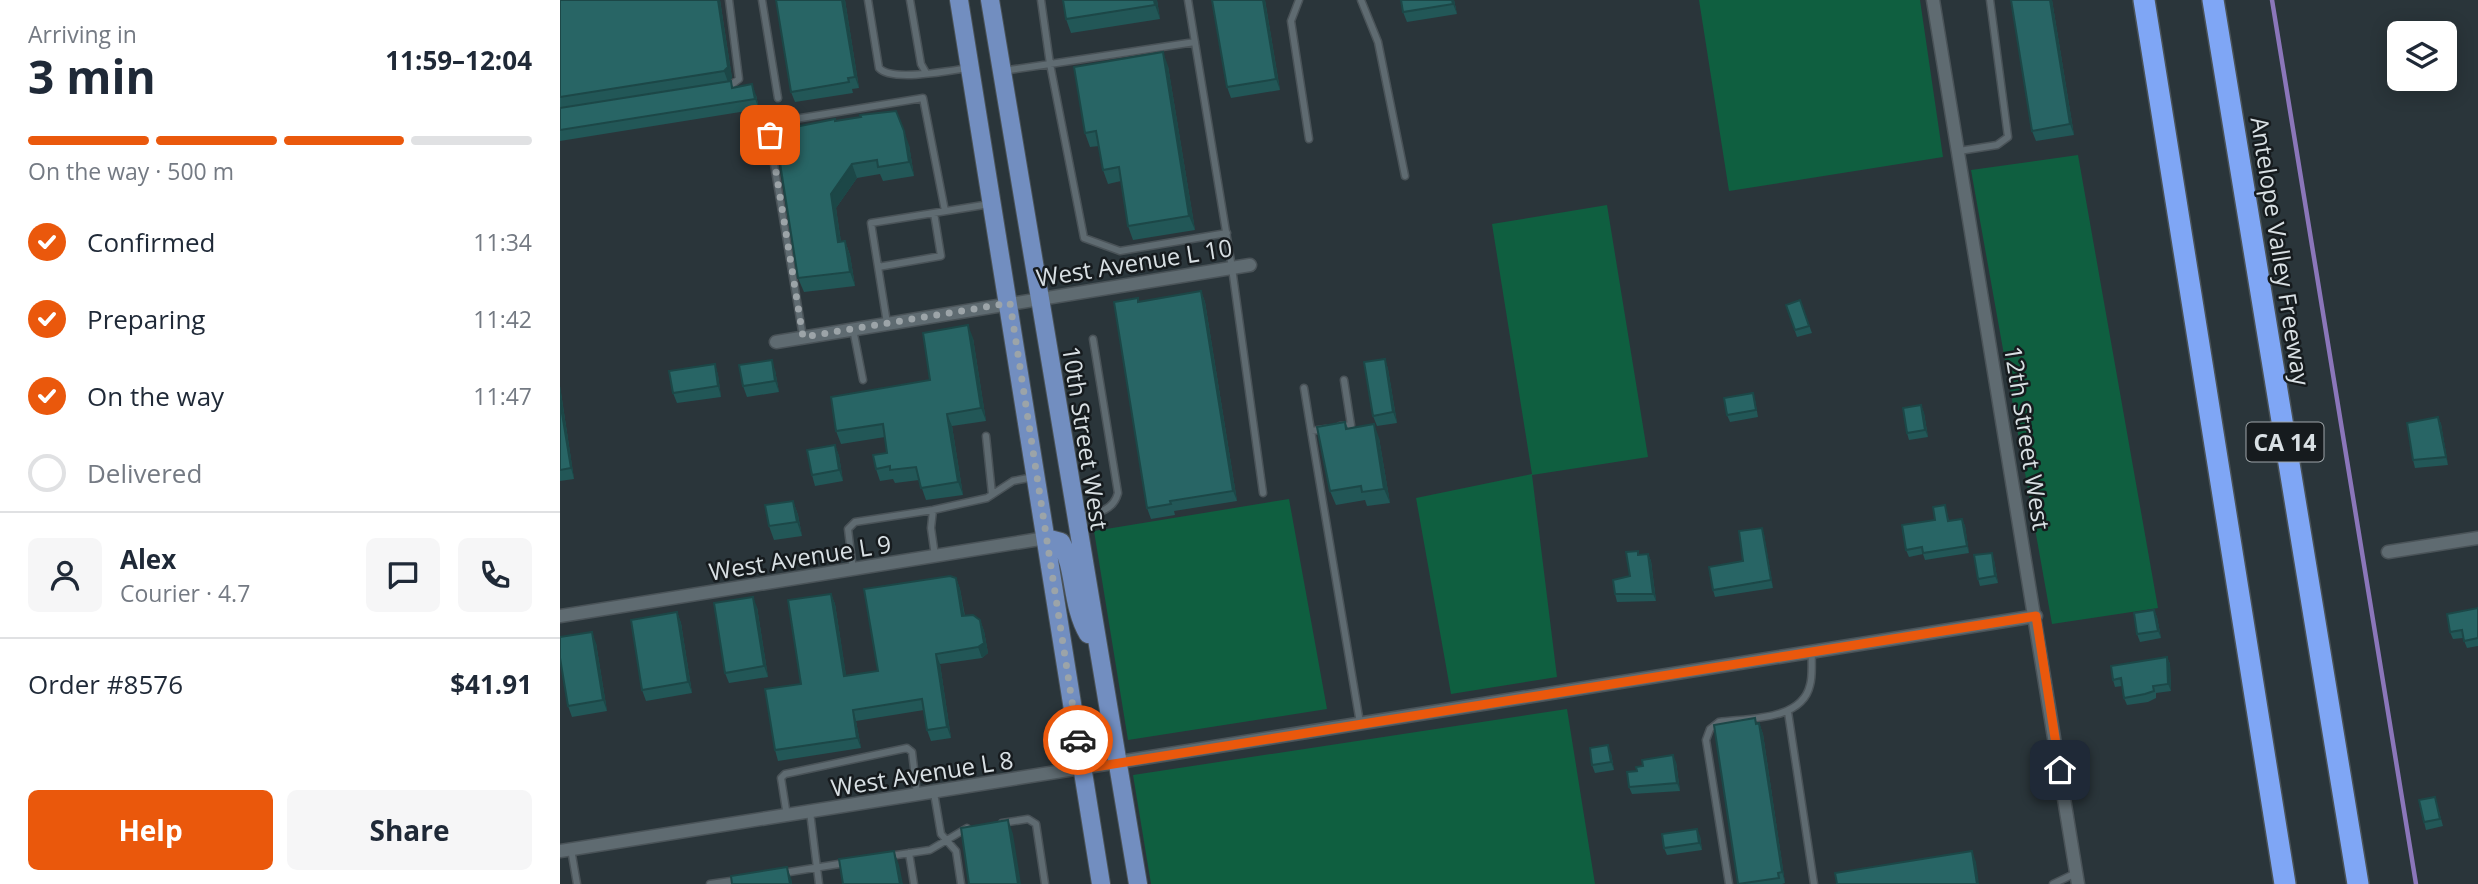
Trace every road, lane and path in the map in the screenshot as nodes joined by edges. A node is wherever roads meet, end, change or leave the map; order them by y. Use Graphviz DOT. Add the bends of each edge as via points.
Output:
graph roads {
  1 [pos="729,0"];
  2 [pos="762,0"];
  3 [pos="868,0"];
  4 [pos="910,0"];
  5 [pos="959,0"];
  6 [pos="990,0"];
  7 [pos="1041,0"];
  8 [pos="1188,0"];
  9 [pos="1299,0"];
  10 [pos="1361,0"];
  11 [pos="1933,0"];
  12 [pos="1990,0"];
  13 [pos="2144,0"];
  14 [pos="2213,0"];
  15 [pos="1195,41"];
  16 [pos="1051,64"];
  17 [pos="970,68"];
  18 [pos="925,71"];
  19 [pos="1002,71"];
  20 [pos="719,89"];
  21 [pos="778,98"];
  22 [pos="1309,139"];
  23 [pos="1958,151"];
  24 [pos="1405,176"];
  25 [pos="991,204"];
  26 [pos="945,211"];
  27 [pos="934,213"];
  28 [pos="1227,233"];
  29 [pos="1250,265"];
  30 [pos="878,267"];
  31 [pos="1232,268"];
  32 [pos="1039,298"];
  33 [pos="1010,303"];
  34 [pos="887,323"];
  35 [pos="853,329"];
  36 [pos="803,337"];
  37 [pos="1093,339"];
  38 [pos="776,342"];
  39 [pos="863,380"];
  40 [pos="1344,380"];
  41 [pos="1304,388"];
  42 [pos="1311,431"];
  43 [pos="986,436"];
  44 [pos="1036,477"];
  45 [pos="1264,493"];
  46 [pos="992,494"];
  47 [pos="933,510"];
  48 [pos="1074,517"];
  49 [pos="1046,538"];
  50 [pos="2478,538"];
  51 [pos="2388,552"];
  52 [pos="935,556"];
  53 [pos="853,570"];
  54 [pos="560,616"];
  55 [pos="2036,616"];
  56 [pos="1098,650"];
  57 [pos="1812,652"];
  58 [pos="1788,712"];
  59 [pos="1360,724"];
  60 [pos="1119,764"];
  61 [pos="1082,769"];
  62 [pos="934,793"];
  63 [pos="917,796"];
  64 [pos="810,812"];
  65 [pos="787,816"];
  66 [pos="991,825"];
  67 [pos="979,827"];
  68 [pos="946,840"];
  69 [pos="566,850"];
  70 [pos="909,853"];
  71 [pos="883,857"];
  72 [pos="856,862"];
  73 [pos="816,868"];
  74 [pos="778,874"];
  75 [pos="752,877"];
  76 [pos="2077,878"];
  77 [pos="727,883"];
  78 [pos="577,884"];
  79 [pos="710,884"];
  80 [pos="819,884"];
  81 [pos="914,884"];
  82 [pos="961,884"];
  83 [pos="1045,884"];
  84 [pos="1101,884"];
  85 [pos="1138,884"];
  86 [pos="1729,884"];
  87 [pos="1814,884"];
  88 [pos="2053,884"];
  89 [pos="2286,884"];
  90 [pos="2358,884"];
  1 -- 20 [label="lane" via="739,79 731,88"];
  2 -- 21 [label="lane"];
  3 -- 18 [label="lane" via="883,73 898,77"];
  4 -- 18 [label="lane"];
  5 -- 17 [label="main road"];
  6 -- 19 [label="main road, 10th Street West"];
  7 -- 16 [label="lane"];
  8 -- 15 [label="lane"];
  9 -- 22 [label="lane" via="1291,21"];
  10 -- 24 [label="lane" via="1378,42"];
  11 -- 23 [label="street, 12th Street West"];
  12 -- 23 [label="lane" via="2008,137 1997,145"];
  13 -- 89 [label="highway, CA 14"];
  14 -- 90 [label="highway, Antelope Valley Freeway / CA 14"];
  15 -- 16 [label="lane"];
  15 -- 28 [label="lane"];
  16 -- 19 [label="lane"];
  16 -- 28 [label="lane" via="1084,238 1120,251"];
  17 -- 18 [label="lane"];
  17 -- 25 [label="main road"];
  19 -- 32 [label="main road, 10th Street West"];
  23 -- 55 [label="street, 12th Street West"];
  25 -- 26 [label="lane"];
  25 -- 33 [label="main road"];
  26 -- 27 [label="lane"];
  26 -- 36 [label="lane" via="923,98 789,120 773,127 771,146"];
  27 -- 30 [label="lane" via="941,256"];
  27 -- 30 [label="lane" via="871,223"];
  28 -- 31 [label="lane"];
  29 -- 31 [label="street, West Avenue L 10"];
  30 -- 34 [label="lane"];
  31 -- 32 [label="street, West Avenue L 10"];
  31 -- 45 [label="lane"];
  32 -- 33 [label="street, West Avenue L 10"];
  32 -- 48 [label="main road, 10th Street West"];
  33 -- 34 [label="street, West Avenue L 10"];
  33 -- 44 [label="main road"];
  34 -- 35 [label="street, West Avenue L 10"];
  35 -- 36 [label="street, West Avenue L 10"];
  35 -- 39 [label="lane"];
  36 -- 38 [label="street, West Avenue L 10"];
  37 -- 48 [label="lane" via="1118,493 1106,511"];
  40 -- 42 [label="lane" via="1351,425"];
  41 -- 42 [label="lane"];
  42 -- 59 [label="lane"];
  43 -- 46 [label="lane"];
  44 -- 46 [label="lane" via="1013,481"];
  44 -- 49 [label="main road"];
  46 -- 47 [label="lane"];
  47 -- 52 [label="lane"];
  47 -- 53 [label="lane" via="855,522 848,529"];
  48 -- 56 [label="main road, 10th Street West"];
  49 -- 52 [label="street, West Avenue L 9"];
  49 -- 56 [label="main road" via="1061,542 1066,552 1077,609"];
  49 -- 61 [label="main road"];
  50 -- 51 [label="street"];
  52 -- 53 [label="street, West Avenue L 9"];
  53 -- 54 [label="street, West Avenue L 9"];
  55 -- 57 [label="street, West Avenue L 8"];
  55 -- 76 [label="street, 12th Street West"];
  56 -- 60 [label="main road, 10th Street West"];
  57 -- 58 [label="lane" via="1810,687 1801,704"];
  57 -- 59 [label="street, West Avenue L 8"];
  58 -- 86 [label="lane" via="1719,722 1706,740"];
  58 -- 87 [label="lane"];
  59 -- 60 [label="street, West Avenue L 8"];
  60 -- 61 [label="street, West Avenue L 8"];
  60 -- 85 [label="main road, 10th Street West"];
  61 -- 62 [label="street, West Avenue L 8"];
  61 -- 84 [label="main road"];
  62 -- 63 [label="street, West Avenue L 8"];
  62 -- 68 [label="lane"];
  63 -- 64 [label="street, West Avenue L 8"];
  63 -- 65 [label="lane" via="912,752 907,748 785,774 780,778"];
  64 -- 65 [label="street, West Avenue L 8"];
  64 -- 73 [label="lane"];
  65 -- 69 [label="street, West Avenue L 8"];
  66 -- 83 [label="lane" via="1028,819 1036,824"];
  67 -- 68 [label="lane" via="966,828"];
  68 -- 70 [label="lane" via="930,850"];
  68 -- 82 [label="lane" via="956,851"];
  69 -- 78 [label="lane"];
  70 -- 71 [label="lane"];
  70 -- 81 [label="lane"];
  72 -- 73 [label="lane"];
  73 -- 74 [label="lane"];
  73 -- 80 [label="lane"];
  75 -- 77 [label="lane"];
  76 -- 88 [label="lane"];
  77 -- 79 [label="lane"];
}
